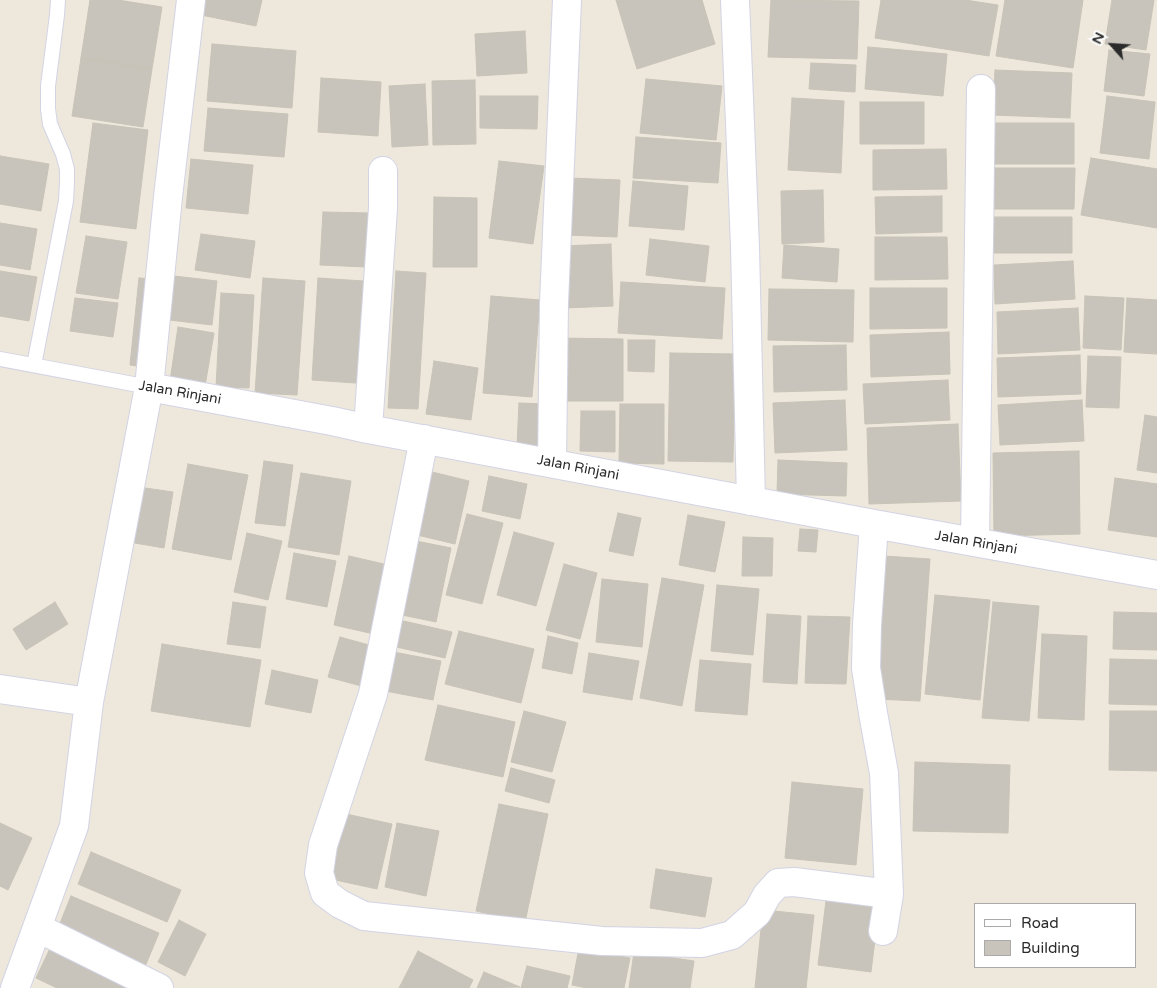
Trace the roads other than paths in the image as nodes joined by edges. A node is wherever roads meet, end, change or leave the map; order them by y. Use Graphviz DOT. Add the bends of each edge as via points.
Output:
graph roads {
  1 [pos="58,0"];
  2 [pos="192,0"];
  3 [pos="567,0"];
  4 [pos="734,0"];
  5 [pos="981,89"];
  6 [pos="383,171"];
  7 [pos="0,359"];
  8 [pos="34,365"];
  9 [pos="149,387"];
  10 [pos="368,428"];
  11 [pos="424,439"];
  12 [pos="552,463"];
  13 [pos="751,501"];
  14 [pos="874,524"];
  15 [pos="975,542"];
  16 [pos="1157,575"];
  17 [pos="0,689"];
  18 [pos="89,702"];
  19 [pos="889,894"];
  20 [pos="38,928"];
  21 [pos="883,931"];
  22 [pos="15,988"];
  23 [pos="159,988"];
  1 -- 8 [label="lane" via="48,109 50,124 67,169 68,183"];
  2 -- 9 [label="street"];
  3 -- 12 [label="street" via="554,303"];
  4 -- 13 [label="street" via="745,247"];
  5 -- 15 [label="street"];
  6 -- 10 [label="street"];
  7 -- 8 [label="lane, Jalan Rinjani"];
  8 -- 9 [label="lane, Jalan Rinjani"];
  9 -- 10 [label="street, Jalan Rinjani"];
  9 -- 18 [label="street"];
  10 -- 11 [label="street, Jalan Rinjani"];
  11 -- 12 [label="street, Jalan Rinjani"];
  11 -- 19 [label="street" via="373,694 323,845 319,873 325,893 364,916 602,942 702,943 732,935 756,914 778,883 794,882"];
  12 -- 13 [label="street, Jalan Rinjani"];
  13 -- 14 [label="street, Jalan Rinjani"];
  14 -- 15 [label="street, Jalan Rinjani"];
  14 -- 19 [label="street" via="866,668 884,773"];
  15 -- 16 [label="street, Jalan Rinjani"];
  17 -- 18 [label="street"];
  18 -- 20 [label="street" via="74,826"];
  19 -- 21 [label="street"];
  20 -- 22 [label="street"];
  20 -- 23 [label="street"];
}
